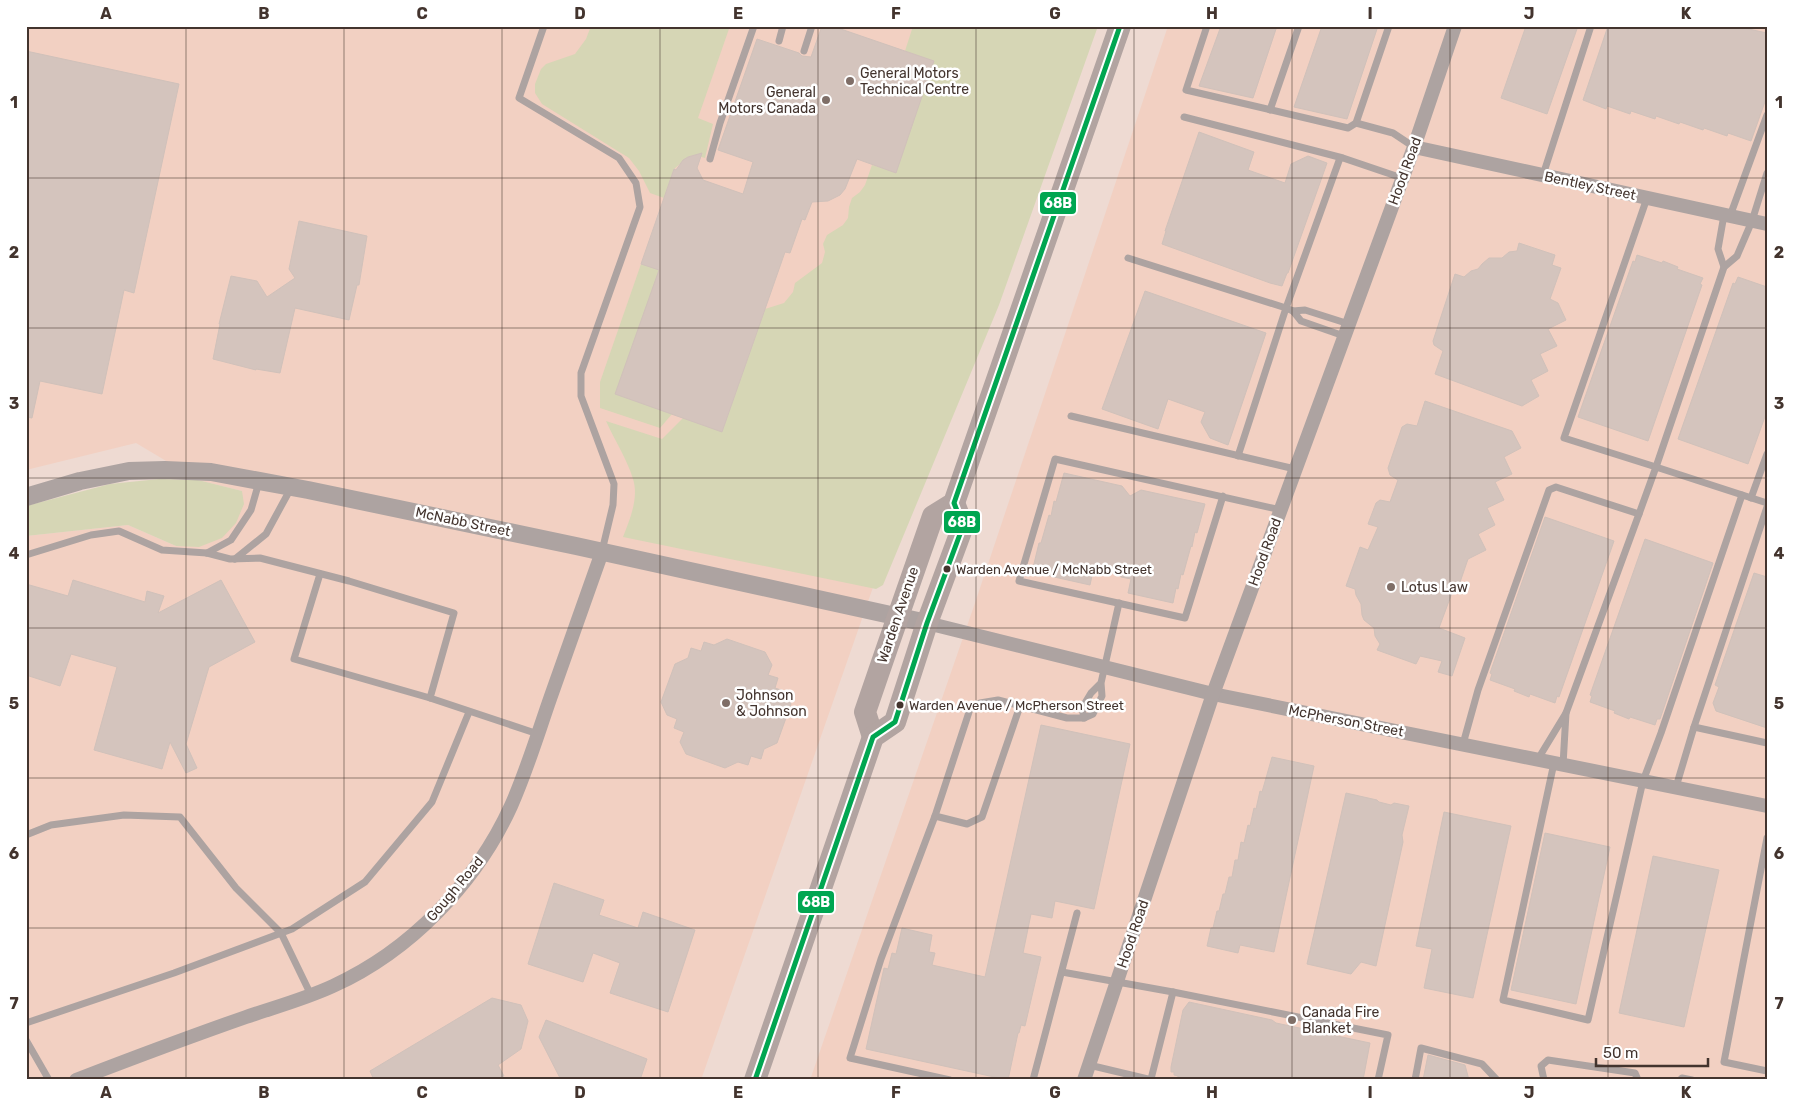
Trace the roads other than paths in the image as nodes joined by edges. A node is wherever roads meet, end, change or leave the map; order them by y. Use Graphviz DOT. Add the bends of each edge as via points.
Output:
graph roads {
  1 [pos="544,26"];
  2 [pos="754,26"];
  3 [pos="784,26"];
  4 [pos="812,26"];
  5 [pos="1120,26"];
  6 [pos="1207,26"];
  7 [pos="1299,26"];
  8 [pos="1389,26"];
  9 [pos="1455,26"];
  10 [pos="1591,26"];
  11 [pos="778,41"];
  12 [pos="804,51"];
  13 [pos="1270,110"];
  14 [pos="1767,115"];
  15 [pos="1184,117"];
  16 [pos="1356,123"];
  17 [pos="1414,147"];
  18 [pos="1340,158"];
  19 [pos="710,159"];
  20 [pos="1767,173"];
  21 [pos="1543,175"];
  22 [pos="1402,178"];
  23 [pos="1647,198"];
  24 [pos="1727,216"];
  25 [pos="1752,221"];
  26 [pos="1767,224"];
  27 [pos="1128,258"];
  28 [pos="1724,267"];
  29 [pos="1286,308"];
  30 [pos="1293,311"];
  31 [pos="1346,330"];
  32 [pos="1071,416"];
  33 [pos="1767,454"];
  34 [pos="1238,456"];
  35 [pos="1656,467"];
  36 [pos="1295,470"];
  37 [pos="259,481"];
  38 [pos="291,487"];
  39 [pos="1742,495"];
  40 [pos="1223,496"];
  41 [pos="26,497"];
  42 [pos="1751,498"];
  43 [pos="954,503"];
  44 [pos="1767,505"];
  45 [pos="1281,510"];
  46 [pos="1639,514"];
  47 [pos="602,552"];
  48 [pos="208,553"];
  49 [pos="26,555"];
  50 [pos="235,559"];
  51 [pos="320,574"];
  52 [pos="1119,604"];
  53 [pos="899,616"];
  54 [pos="927,623"];
  55 [pos="1104,667"];
  56 [pos="1101,683"];
  57 [pos="1213,694"];
  58 [pos="430,698"];
  59 [pos="1020,706"];
  60 [pos="469,712"];
  61 [pos="1566,713"];
  62 [pos="1084,718"];
  63 [pos="1694,726"];
  64 [pos="538,734"];
  65 [pos="873,737"];
  66 [pos="1767,743"];
  67 [pos="1463,744"];
  68 [pos="1538,759"];
  69 [pos="1558,764"];
  70 [pos="1643,781"];
  71 [pos="1676,787"];
  72 [pos="1767,806"];
  73 [pos="935,816"];
  74 [pos="26,835"];
  75 [pos="1767,838"];
  76 [pos="1077,914"];
  77 [pos="281,933"];
  78 [pos="1062,972"];
  79 [pos="1117,982"];
  80 [pos="1173,992"];
  81 [pos="311,995"];
  82 [pos="26,1022"];
  83 [pos="26,1040"];
  84 [pos="1089,1065"];
  85 [pos="1767,1071"];
  86 [pos="49,1080"];
  87 [pos="76,1080"];
  88 [pos="755,1080"];
  89 [pos="950,1080"];
  90 [pos="1033,1080"];
  91 [pos="1084,1080"];
  92 [pos="1151,1080"];
  93 [pos="1378,1080"];
  94 [pos="1415,1080"];
  95 [pos="1497,1080"];
  96 [pos="1544,1080"];
  97 [pos="1638,1080"];
  98 [pos="1680,1080"];
  99 [pos="1692,1080"];
  1 -- 47 [label="lane" via="519,98 619,158 636,183 640,207 581,373 581,396 614,484"];
  2 -- 19 [label="lane"];
  3 -- 11 [label="lane"];
  4 -- 12 [label="lane"];
  5 -- 43 [label="main road"];
  6 -- 13 [label="lane" via="1186,90"];
  7 -- 13 [label="lane"];
  8 -- 16 [label="lane"];
  9 -- 17 [label="street, Hood Road"];
  10 -- 21 [label="lane"];
  13 -- 16 [label="lane" via="1348,128"];
  14 -- 24 [label="lane"];
  15 -- 18 [label="lane"];
  16 -- 17 [label="lane" via="1392,133"];
  17 -- 21 [label="street, Bentley Street"];
  17 -- 22 [label="street, Hood Road"];
  18 -- 22 [label="lane"];
  18 -- 29 [label="lane"];
  20 -- 25 [label="lane"];
  21 -- 23 [label="street, Bentley Street"];
  22 -- 31 [label="street, Hood Road"];
  23 -- 24 [label="street, Bentley Street"];
  23 -- 35 [label="lane" via="1564,438"];
  24 -- 25 [label="street, Bentley Street"];
  24 -- 28 [label="lane" via="1718,250"];
  25 -- 26 [label="street, Bentley Street"];
  25 -- 28 [label="lane" via="1737,256"];
  27 -- 29 [label="lane"];
  28 -- 35 [label="lane"];
  29 -- 30 [label="lane"];
  29 -- 34 [label="lane"];
  30 -- 31 [label="lane" via="1305,310"];
  30 -- 31 [label="lane" via="1301,321"];
  31 -- 36 [label="street, Hood Road"];
  32 -- 34 [label="lane"];
  33 -- 42 [label="lane"];
  34 -- 36 [label="lane"];
  35 -- 39 [label="lane"];
  35 -- 46 [label="lane"];
  36 -- 45 [label="street, Hood Road"];
  37 -- 38 [label="street, McNabb Street"];
  37 -- 41 [label="street, McNabb Street" via="211,472 129,471"];
  37 -- 48 [label="lane" via="251,510 231,540"];
  38 -- 47 [label="street, McNabb Street"];
  38 -- 50 [label="lane" via="266,534"];
  39 -- 42 [label="lane"];
  39 -- 70 [label="lane"];
  40 -- 45 [label="lane"];
  40 -- 52 [label="lane" via="1185,618"];
  40 -- 52 [label="lane" via="1055,459 1019,581"];
  42 -- 44 [label="lane"];
  43 -- 53 [label="main road, Warden Avenue" via="933,516"];
  43 -- 54 [label="main road" via="963,526"];
  44 -- 63 [label="lane"];
  45 -- 57 [label="street, Hood Road"];
  46 -- 61 [label="lane"];
  46 -- 67 [label="lane" via="1556,488 1549,490 1478,690"];
  47 -- 53 [label="street, McNabb Street"];
  47 -- 64 [label="street, Gough Road"];
  48 -- 49 [label="lane" via="162,550 120,531 91,534"];
  48 -- 50 [label="lane"];
  50 -- 51 [label="lane" via="260,558"];
  51 -- 58 [label="lane" via="454,613"];
  51 -- 58 [label="lane" via="294,659"];
  52 -- 55 [label="lane"];
  53 -- 54 [label="street, McNabb Street"];
  53 -- 65 [label="main road, Warden Avenue" via="864,712"];
  54 -- 55 [label="street, McPherson Street"];
  54 -- 65 [label="main road" via="895,722"];
  55 -- 56 [label="lane"];
  55 -- 57 [label="street, McPherson Street"];
  56 -- 62 [label="lane" via="1082,708"];
  56 -- 62 [label="lane" via="1102,696 1093,714"];
  57 -- 67 [label="street, McPherson Street"];
  57 -- 79 [label="street, Hood Road"];
  58 -- 60 [label="lane"];
  59 -- 62 [label="lane" via="1067,718"];
  59 -- 73 [label="lane" via="998,700 980,703 970,709"];
  59 -- 73 [label="lane" via="982,817 967,824"];
  60 -- 64 [label="lane"];
  60 -- 77 [label="lane" via="432,802 365,882"];
  61 -- 68 [label="lane"];
  61 -- 69 [label="lane"];
  63 -- 66 [label="lane"];
  63 -- 71 [label="lane"];
  64 -- 81 [label="street, Gough Road" via="510,806 487,850 440,910 415,934 361,971"];
  65 -- 88 [label="main road"];
  67 -- 68 [label="street, McPherson Street"];
  68 -- 69 [label="street, McPherson Street"];
  69 -- 70 [label="street, McPherson Street"];
  69 -- 70 [label="lane" via="1503,1000 1588,1020"];
  70 -- 71 [label="street, McPherson Street"];
  71 -- 72 [label="street, McPherson Street"];
  73 -- 89 [label="lane" via="881,959 850,1058"];
  74 -- 77 [label="lane" via="51,825 124,815 180,817 236,888"];
  75 -- 85 [label="lane" via="1724,1062"];
  76 -- 78 [label="lane"];
  77 -- 81 [label="lane"];
  77 -- 82 [label="lane"];
  78 -- 79 [label="lane"];
  78 -- 90 [label="lane"];
  79 -- 80 [label="lane"];
  79 -- 84 [label="street, Hood Road"];
  80 -- 92 [label="lane"];
  80 -- 93 [label="lane" via="1388,1035"];
  81 -- 87 [label="street, Gough Road"];
  83 -- 86 [label="lane"];
  84 -- 91 [label="street, Hood Road"];
  84 -- 92 [label="lane"];
  94 -- 95 [label="lane" via="1421,1048 1482,1064"];
  96 -- 97 [label="lane" via="1541,1066 1548,1060 1635,1073"];
  98 -- 99 [label="lane"];
}
